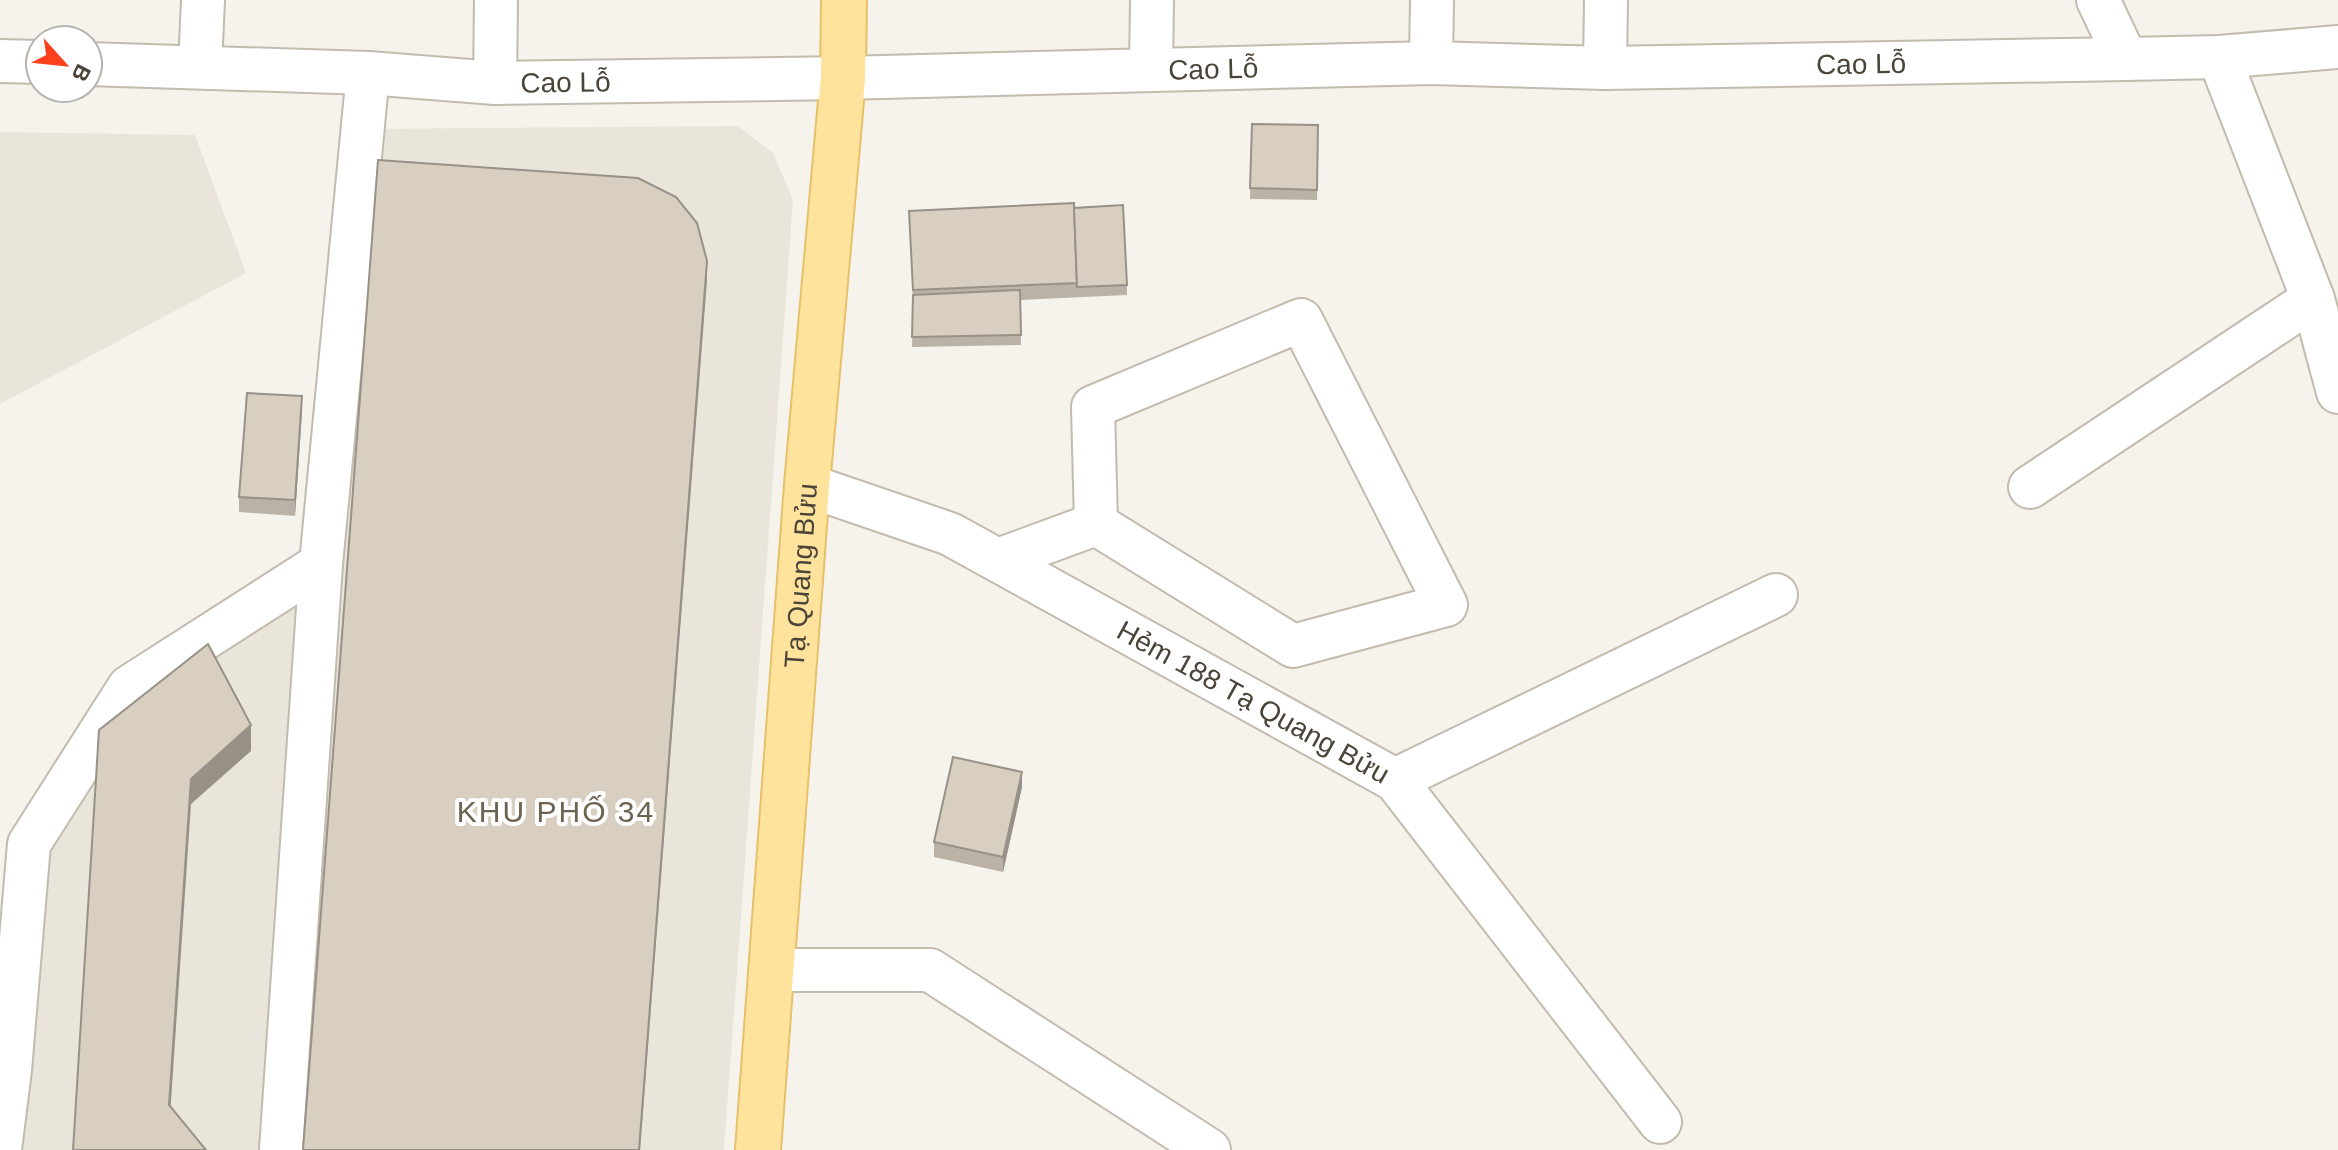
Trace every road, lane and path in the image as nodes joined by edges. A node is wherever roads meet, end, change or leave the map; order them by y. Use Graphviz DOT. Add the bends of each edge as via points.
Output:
graph roads {
  1 [pos="203,0"];
  2 [pos="496,0"];
  3 [pos="844,0"];
  4 [pos="1152,0"];
  5 [pos="1432,0"];
  6 [pos="1606,0"];
  7 [pos="2098,0"];
  8 [pos="2338,47"];
  9 [pos="2219,57"];
  10 [pos="2126,59"];
  11 [pos="0,61"];
  12 [pos="24,62"];
  13 [pos="1431,63"];
  14 [pos="104,64"];
  15 [pos="200,67"];
  16 [pos="1605,68"];
  17 [pos="1151,69"];
  18 [pos="368,73"];
  19 [pos="843,78"];
  20 [pos="495,83"];
  21 [pos="2324,319"];
  22 [pos="2338,392"];
  23 [pos="807,485"];
  24 [pos="2030,487"];
  25 [pos="1096,524"];
  26 [pos="998,560"];
  27 [pos="321,564"];
  28 [pos="1776,595"];
  29 [pos="1395,780"];
  30 [pos="772,970"];
  31 [pos="1660,1122"];
  32 [pos="0,1149"];
  33 [pos="281,1150"];
  34 [pos="758,1150"];
  35 [pos="1209,1150"];
  1 -- 15 [label="street"];
  2 -- 20 [label="street"];
  3 -- 19 [label="main road, Tạ Quang Bửu"];
  4 -- 17 [label="street"];
  5 -- 13 [label="street"];
  6 -- 16 [label="street"];
  7 -- 10 [label="street"];
  8 -- 9 [label="street, Cao Lỗ"];
  9 -- 10 [label="street, Cao Lỗ"];
  9 -- 21 [label="street"];
  10 -- 16 [label="street, Cao Lỗ"];
  11 -- 12 [label="street"];
  13 -- 16 [label="street, Cao Lỗ"];
  13 -- 17 [label="street, Cao Lỗ"];
  14 -- 15 [label="street, Cao Lỗ"];
  15 -- 18 [label="street, Cao Lỗ"];
  17 -- 19 [label="street, Cao Lỗ"];
  18 -- 20 [label="street, Cao Lỗ"];
  18 -- 27 [label="street"];
  19 -- 20 [label="street, Cao Lỗ"];
  19 -- 23 [label="main road, Tạ Quang Bửu"];
  21 -- 22 [label="street"];
  21 -- 24 [label="street"];
  23 -- 26 [label="street, Hẻm 188 Tạ Quang Bửu" via="950,534"];
  23 -- 30 [label="main road, Tạ Quang Bửu"];
  25 -- 25 [label="street" via="1293,646 1446,605 1301,320 1093,407"];
  25 -- 26 [label="street"];
  26 -- 29 [label="street, Hẻm 188 Tạ Quang Bửu"];
  27 -- 32 [label="street" via="129,687 29,844"];
  27 -- 33 [label="street"];
  28 -- 29 [label="street"];
  29 -- 31 [label="street, Hẻm 188 Tạ Quang Bửu"];
  30 -- 34 [label="main road, Tạ Quang Bửu"];
  30 -- 35 [label="street" via="930,970"];
}
